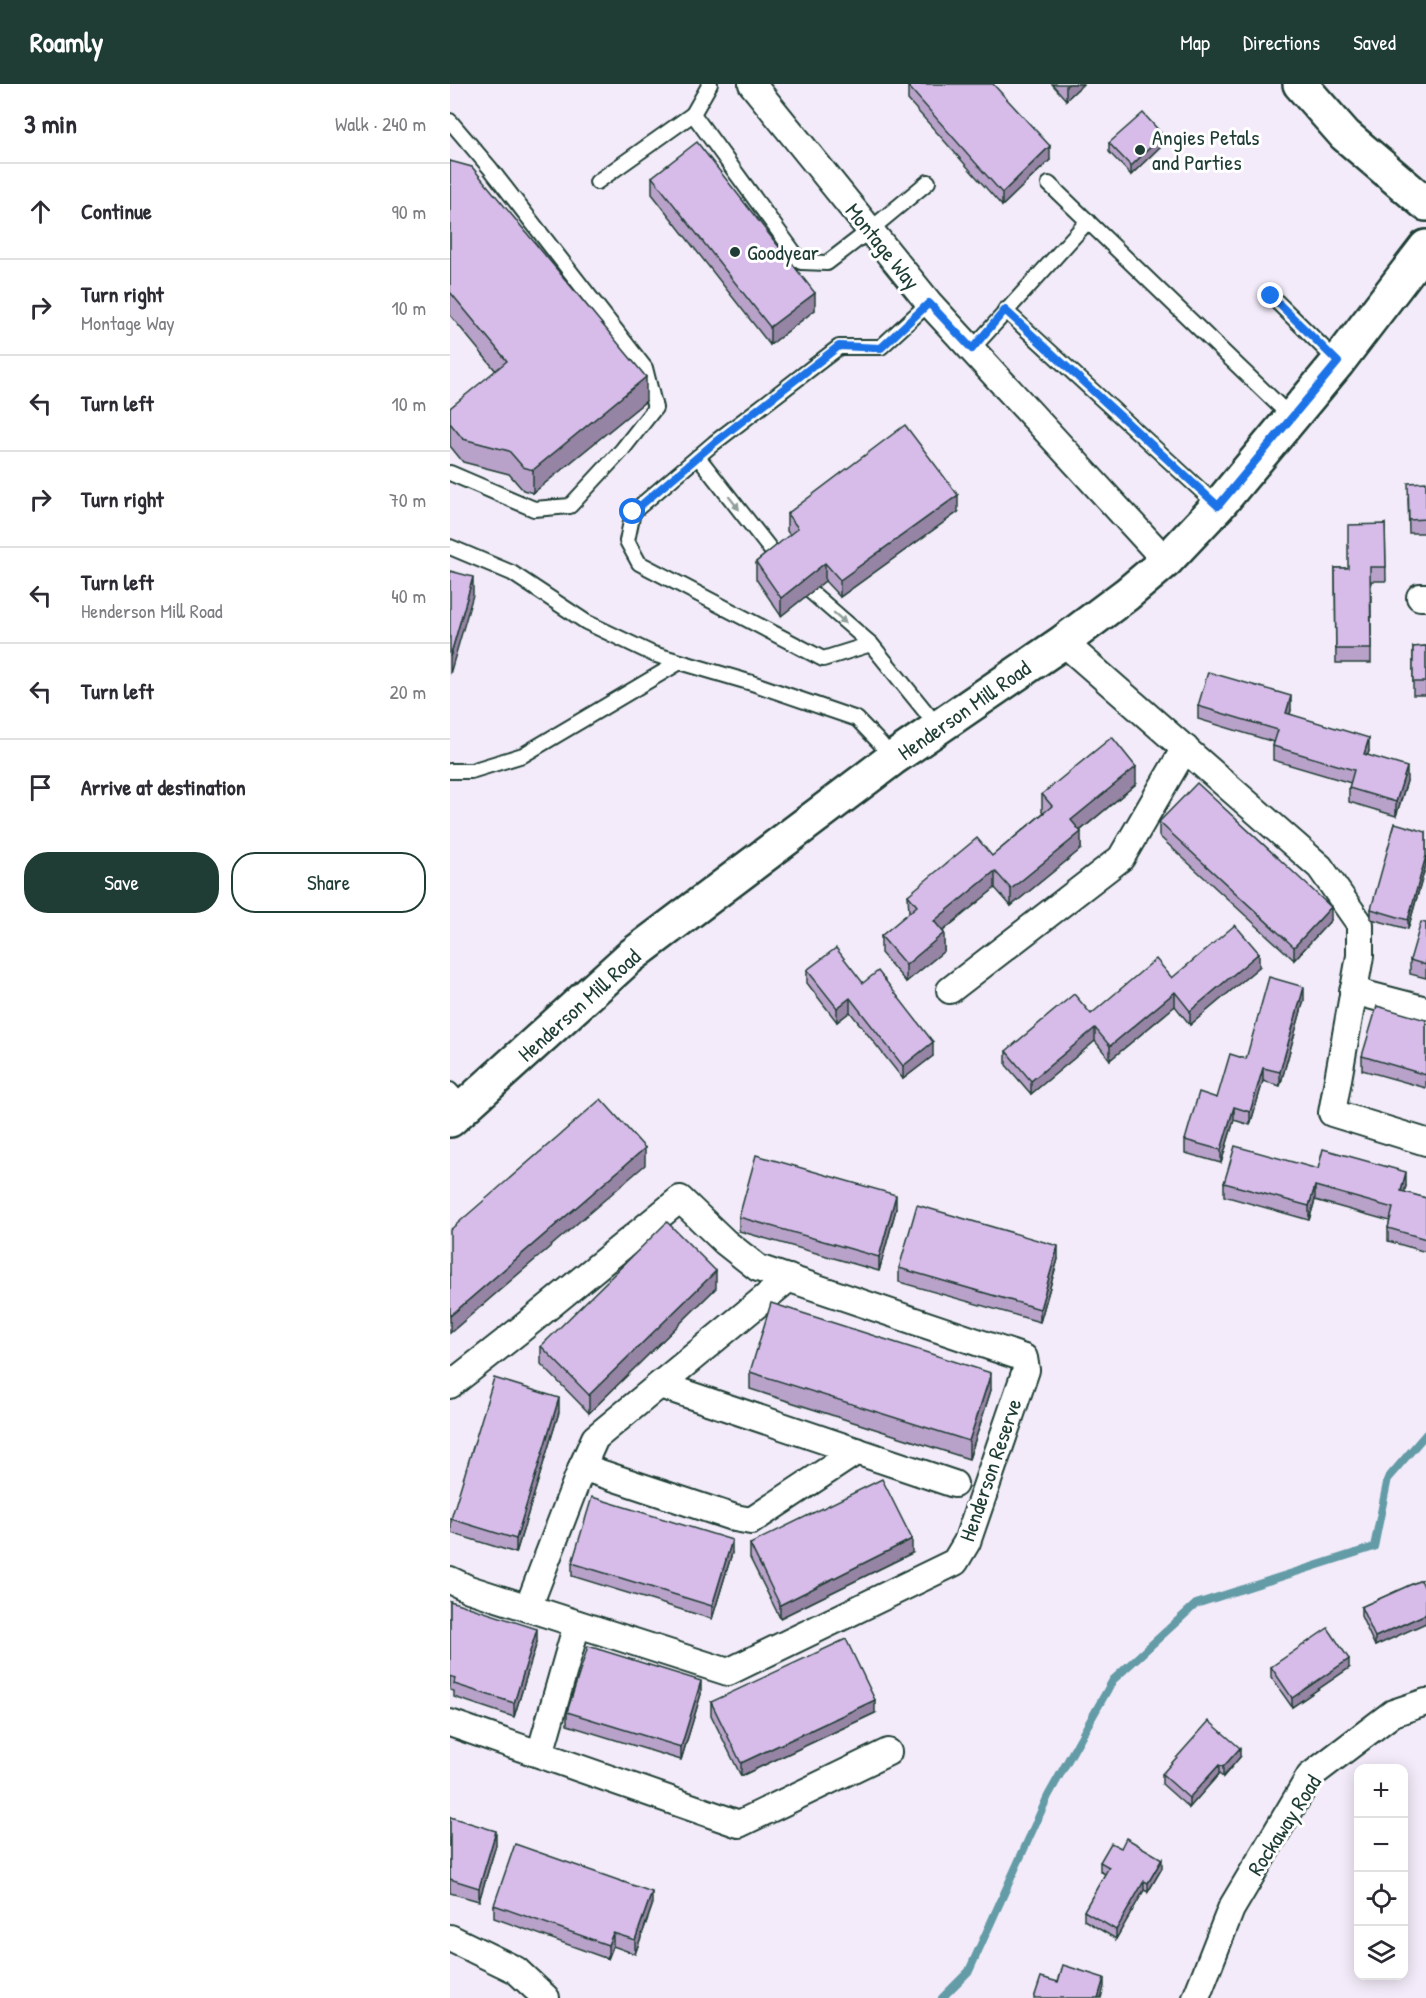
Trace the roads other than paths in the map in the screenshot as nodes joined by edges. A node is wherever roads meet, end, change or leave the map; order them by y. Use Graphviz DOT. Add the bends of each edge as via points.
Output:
graph roads {
  1 [pos="710,84"];
  2 [pos="752,84"];
  3 [pos="1300,84"];
  4 [pos="693,114"];
  5 [pos="450,120"];
  6 [pos="597,182"];
  7 [pos="928,182"];
  8 [pos="1049,184"];
  9 [pos="1426,204"];
  10 [pos="1088,221"];
  11 [pos="870,230"];
  12 [pos="1426,247"];
  13 [pos="1271,296"];
  14 [pos="929,303"];
  15 [pos="1005,310"];
  16 [pos="972,349"];
  17 [pos="1338,362"];
  18 [pos="1292,417"];
  19 [pos="698,457"];
  20 [pos="450,473"];
  21 [pos="1218,506"];
  22 [pos="450,547"];
  23 [pos="778,559"];
  24 [pos="1166,561"];
  25 [pos="810,591"];
  26 [pos="1063,642"];
  27 [pos="871,644"];
  28 [pos="680,662"];
  29 [pos="938,727"];
  30 [pos="1185,748"];
  31 [pos="892,759"];
  32 [pos="450,771"];
  33 [pos="950,990"];
  34 [pos="1353,991"];
  35 [pos="1426,1010"];
  36 [pos="455,1105"];
  37 [pos="1426,1142"];
  38 [pos="789,1278"];
  39 [pos="450,1385"];
  40 [pos="660,1385"];
  41 [pos="857,1451"];
  42 [pos="582,1467"];
  43 [pos="954,1484"];
  44 [pos="450,1580"];
  45 [pos="528,1608"];
  46 [pos="577,1624"];
  47 [pos="1426,1702"];
  48 [pos="450,1723"];
  49 [pos="888,1752"];
  50 [pos="540,1754"];
  51 [pos="450,1938"];
  52 [pos="546,1998"];
  53 [pos="1196,1998"];
  1 -- 4 [label="lane"];
  2 -- 11 [label="street, Montage Way"];
  3 -- 9 [label="street" via="1345,135"];
  4 -- 6 [label="lane"];
  4 -- 11 [label="lane" via="801,262 826,263"];
  5 -- 20 [label="lane" via="645,368 655,408 570,506 534,509"];
  7 -- 11 [label="lane"];
  8 -- 10 [label="lane"];
  10 -- 15 [label="lane"];
  10 -- 18 [label="lane"];
  11 -- 14 [label="street, Montage Way"];
  12 -- 17 [label="street, Henderson Mill Road"];
  13 -- 17 [label="lane"];
  14 -- 16 [label="street, Montage Way"];
  14 -- 19 [label="lane" via="881,348 839,346"];
  15 -- 16 [label="lane"];
  15 -- 21 [label="lane"];
  16 -- 24 [label="street, Montage Way"];
  17 -- 18 [label="street, Henderson Mill Road"];
  18 -- 21 [label="street, Henderson Mill Road"];
  19 -- 23 [label="lane, one-way"];
  19 -- 27 [label="lane" via="633,512 627,541 639,563 823,659"];
  21 -- 24 [label="street, Henderson Mill Road"];
  22 -- 28 [label="lane" via="512,573 586,622 653,654"];
  24 -- 26 [label="street, Henderson Mill Road"];
  25 -- 27 [label="lane, one-way"];
  26 -- 29 [label="street, Henderson Mill Road"];
  26 -- 30 [label="street"];
  27 -- 29 [label="lane"];
  28 -- 31 [label="lane" via="857,719"];
  28 -- 32 [label="lane" via="523,755 471,771"];
  29 -- 31 [label="street, Henderson Mill Road"];
  30 -- 33 [label="street" via="1121,858"];
  30 -- 34 [label="street" via="1327,876 1360,924 1360,956"];
  31 -- 36 [label="street, Henderson Mill Road" via="632,956"];
  34 -- 35 [label="street"];
  34 -- 37 [label="street" via="1332,1113"];
  38 -- 39 [label="street, Henderson Reserve" via="758,1268 680,1199"];
  38 -- 40 [label="street"];
  38 -- 46 [label="street, Henderson Reserve" via="1023,1358 1026,1370 967,1542 956,1562 728,1672"];
  40 -- 41 [label="street, Henderson Reserve"];
  40 -- 42 [label="street" via="596,1438"];
  41 -- 42 [label="street" via="751,1521"];
  41 -- 43 [label="street, Henderson Reserve"];
  42 -- 45 [label="street"];
  44 -- 45 [label="street, Henderson Reserve"];
  45 -- 46 [label="street, Henderson Reserve"];
  46 -- 50 [label="street"];
  47 -- 53 [label="street, Rockaway Road" via="1393,1713 1310,1776 1231,1909"];
  48 -- 50 [label="street"];
  49 -- 50 [label="street" via="739,1824"];
  51 -- 52 [label="street" via="516,1970"];
}
